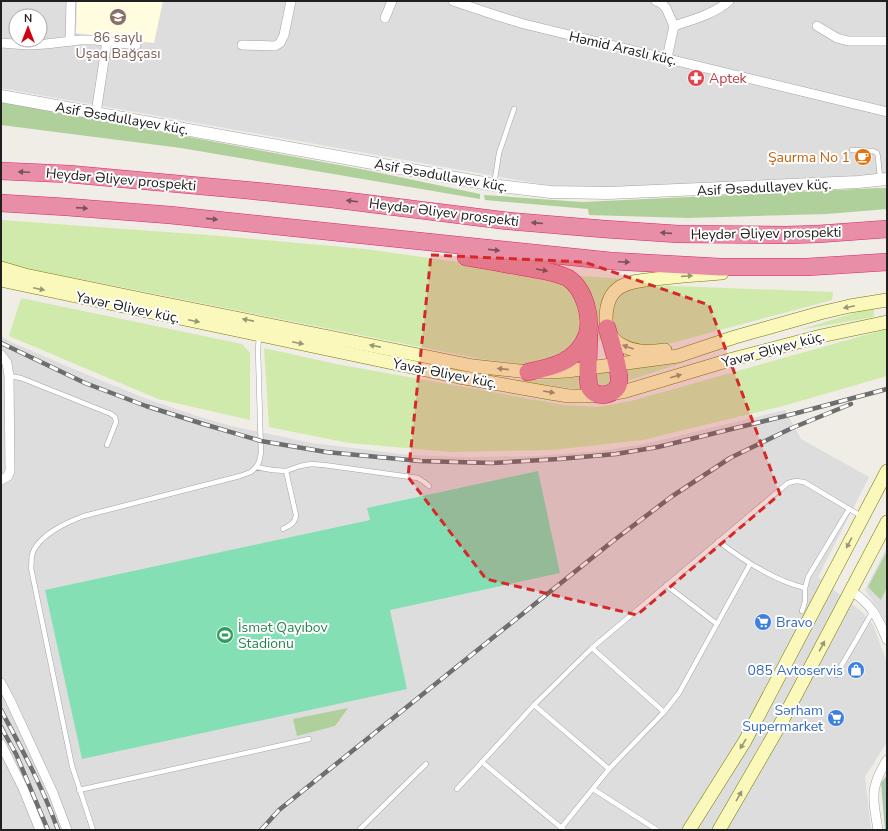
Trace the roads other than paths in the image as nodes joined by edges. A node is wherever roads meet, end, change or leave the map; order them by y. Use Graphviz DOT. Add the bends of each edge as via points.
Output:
graph roads {
  1 [pos="71,1"];
  2 [pos="291,1"];
  3 [pos="392,1"];
  4 [pos="453,1"];
  5 [pos="656,1"];
  6 [pos="729,1"];
  7 [pos="385,18"];
  8 [pos="674,26"];
  9 [pos="817,26"];
  10 [pos="70,41"];
  11 [pos="107,41"];
  12 [pos="887,41"];
  13 [pos="1,43"];
  14 [pos="136,45"];
  15 [pos="242,45"];
  16 [pos="667,58"];
  17 [pos="1,96"];
  18 [pos="514,109"];
  19 [pos="887,112"];
  20 [pos="96,113"];
  21 [pos="852,150"];
  22 [pos="1,170"];
  23 [pos="885,181"];
  24 [pos="494,185"];
  25 [pos="1,203"];
  26 [pos="887,221"];
  27 [pos="887,229"];
  28 [pos="310,230"];
  29 [pos="818,234"];
  30 [pos="887,262"];
  31 [pos="807,267"];
  32 [pos="1,268"];
  33 [pos="1,280"];
  34 [pos="887,300"];
  35 [pos="887,303"];
  36 [pos="887,318"];
  37 [pos="887,322"];
  38 [pos="589,328"];
  39 [pos="607,328"];
  40 [pos="259,335"];
  41 [pos="735,337"];
  42 [pos="1,355"];
  43 [pos="616,364"];
  44 [pos="588,367"];
  45 [pos="528,372"];
  46 [pos="8,376"];
  47 [pos="605,395"];
  48 [pos="5,420"];
  49 [pos="107,445"];
  50 [pos="256,467"];
  51 [pos="286,471"];
  52 [pos="887,471"];
  53 [pos="1,480"];
  54 [pos="429,486"];
  55 [pos="849,509"];
  56 [pos="863,516"];
  57 [pos="887,522"];
  58 [pos="283,529"];
  59 [pos="718,541"];
  60 [pos="750,564"];
  61 [pos="666,585"];
  62 [pos="805,588"];
  63 [pos="851,591"];
  64 [pos="802,611"];
  65 [pos="873,611"];
  66 [pos="717,624"];
  67 [pos="887,640"];
  68 [pos="592,648"];
  69 [pos="836,676"];
  70 [pos="1,683"];
  71 [pos="534,705"];
  72 [pos="664,712"];
  73 [pos="309,739"];
  74 [pos="1,744"];
  75 [pos="887,760"];
  76 [pos="482,762"];
  77 [pos="426,764"];
  78 [pos="609,769"];
  79 [pos="457,789"];
  80 [pos="592,789"];
  81 [pos="79,790"];
  82 [pos="563,829"];
  83 [pos="40,830"];
  84 [pos="67,830"];
  85 [pos="93,830"];
  86 [pos="359,830"];
  87 [pos="657,830"];
  88 [pos="689,830"];
  89 [pos="719,830"];
  90 [pos="878,830"];
  1 -- 10 [label="street"];
  2 -- 15 [label="street" via="280,43 275,46"];
  3 -- 7 [label="street"];
  4 -- 16 [label="street, Həmid Araslı küç." via="501,18"];
  5 -- 8 [label="street" via="666,8"];
  6 -- 8 [label="street" via="706,15"];
  8 -- 16 [label="street"];
  9 -- 12 [label="street" via="837,38 848,41"];
  10 -- 11 [label="street"];
  10 -- 13 [label="street" via="46,44"];
  11 -- 14 [label="street"];
  11 -- 20 [label="street"];
  16 -- 19 [label="street, Həmid Araslı küç."];
  17 -- 20 [label="street, Asif Əsədullayev küç."];
  18 -- 24 [label="lane" via="499,153"];
  20 -- 24 [label="street, Asif Əsədullayev küç."];
  21 -- 23 [label="lane" via="877,153"];
  29 -- 22 [label="highway, Heydər Əliyev prospekti, one-way" via="712,235 604,229 508,221 266,192"];
  23 -- 24 [label="street, Asif Əsədullayev küç." via="608,194 551,192"];
  25 -- 28 [label="highway, one-way" via="170,215"];
  26 -- 29 [label="street"];
  27 -- 29 [label="highway, Heydər Əliyev prospekti"];
  28 -- 31 [label="highway, one-way" via="611,261 720,267"];
  28 -- 38 [label="highway, one-way" via="558,274 575,284 581,292 589,316"];
  30 -- 31 [label="highway"];
  39 -- 31 [label="main road, one-way" via="608,302 618,288 627,284 668,278"];
  45 -- 32 [label="main road, Yavər Əliyev küç., one-way" via="465,364"];
  33 -- 40 [label="main road, Yavər Əliyev küç., one-way"];
  34 -- 41 [label="main road, Yavər Əliyev küç., one-way" via="820,313"];
  35 -- 36 [label="main road" via="880,307 881,316"];
  47 -- 37 [label="main road, Yavər Əliyev küç., one-way" via="821,336"];
  38 -- 44 [label="highway"];
  38 -- 45 [label="highway" via="584,342 570,358 559,364"];
  41 -- 39 [label="main road, one-way" via="650,352 619,344"];
  39 -- 43 [label="highway"];
  40 -- 47 [label="main road, Yavər Əliyev küç., one-way" via="494,384 569,396"];
  40 -- 50 [label="lane" via="261,453"];
  41 -- 43 [label="main road, Yavər Əliyev küç." via="678,356"];
  42 -- 46 [label="street" via="7,363"];
  43 -- 44 [label="main road, Yavər Əliyev küç."];
  43 -- 47 [label="highway" via="618,387"];
  44 -- 45 [label="main road, Yavər Əliyev küç."];
  44 -- 47 [label="highway" via="591,390 598,395"];
  46 -- 48 [label="street"];
  46 -- 49 [label="lane" via="21,378 116,417"];
  48 -- 53 [label="street" via="10,471 8,476"];
  50 -- 51 [label="lane"];
  50 -- 81 [label="lane" via="240,476 78,518 53,530 38,544 32,555 31,568"];
  51 -- 54 [label="lane" via="311,464 324,465 418,478"];
  51 -- 58 [label="lane" via="296,515 293,523"];
  52 -- 56 [label="main road"];
  55 -- 56 [label="lane"];
  55 -- 59 [label="lane" via="804,482 796,481 788,483"];
  55 -- 62 [label="lane" via="808,576"];
  56 -- 88 [label="main road, one-way" via="745,741"];
  57 -- 63 [label="main road"];
  59 -- 60 [label="lane"];
  59 -- 61 [label="lane"];
  60 -- 62 [label="lane" via="790,584"];
  60 -- 66 [label="lane"];
  61 -- 66 [label="lane"];
  61 -- 68 [label="lane"];
  62 -- 64 [label="lane" via="806,602"];
  63 -- 65 [label="street" via="859,595"];
  89 -- 63 [label="main road, one-way" via="765,751"];
  65 -- 67 [label="street"];
  65 -- 69 [label="lane"];
  66 -- 72 [label="lane" via="679,693"];
  68 -- 71 [label="lane"];
  68 -- 72 [label="lane"];
  70 -- 84 [label="street" via="53,793"];
  71 -- 76 [label="lane"];
  71 -- 78 [label="lane"];
  72 -- 78 [label="lane"];
  73 -- 81 [label="lane"];
  74 -- 83 [label="street"];
  75 -- 90 [label="street" via="875,784"];
  76 -- 79 [label="lane"];
  76 -- 82 [label="lane"];
  77 -- 86 [label="lane"];
  78 -- 80 [label="lane"];
  80 -- 82 [label="lane"];
  80 -- 87 [label="lane"];
  81 -- 85 [label="lane"];
}
